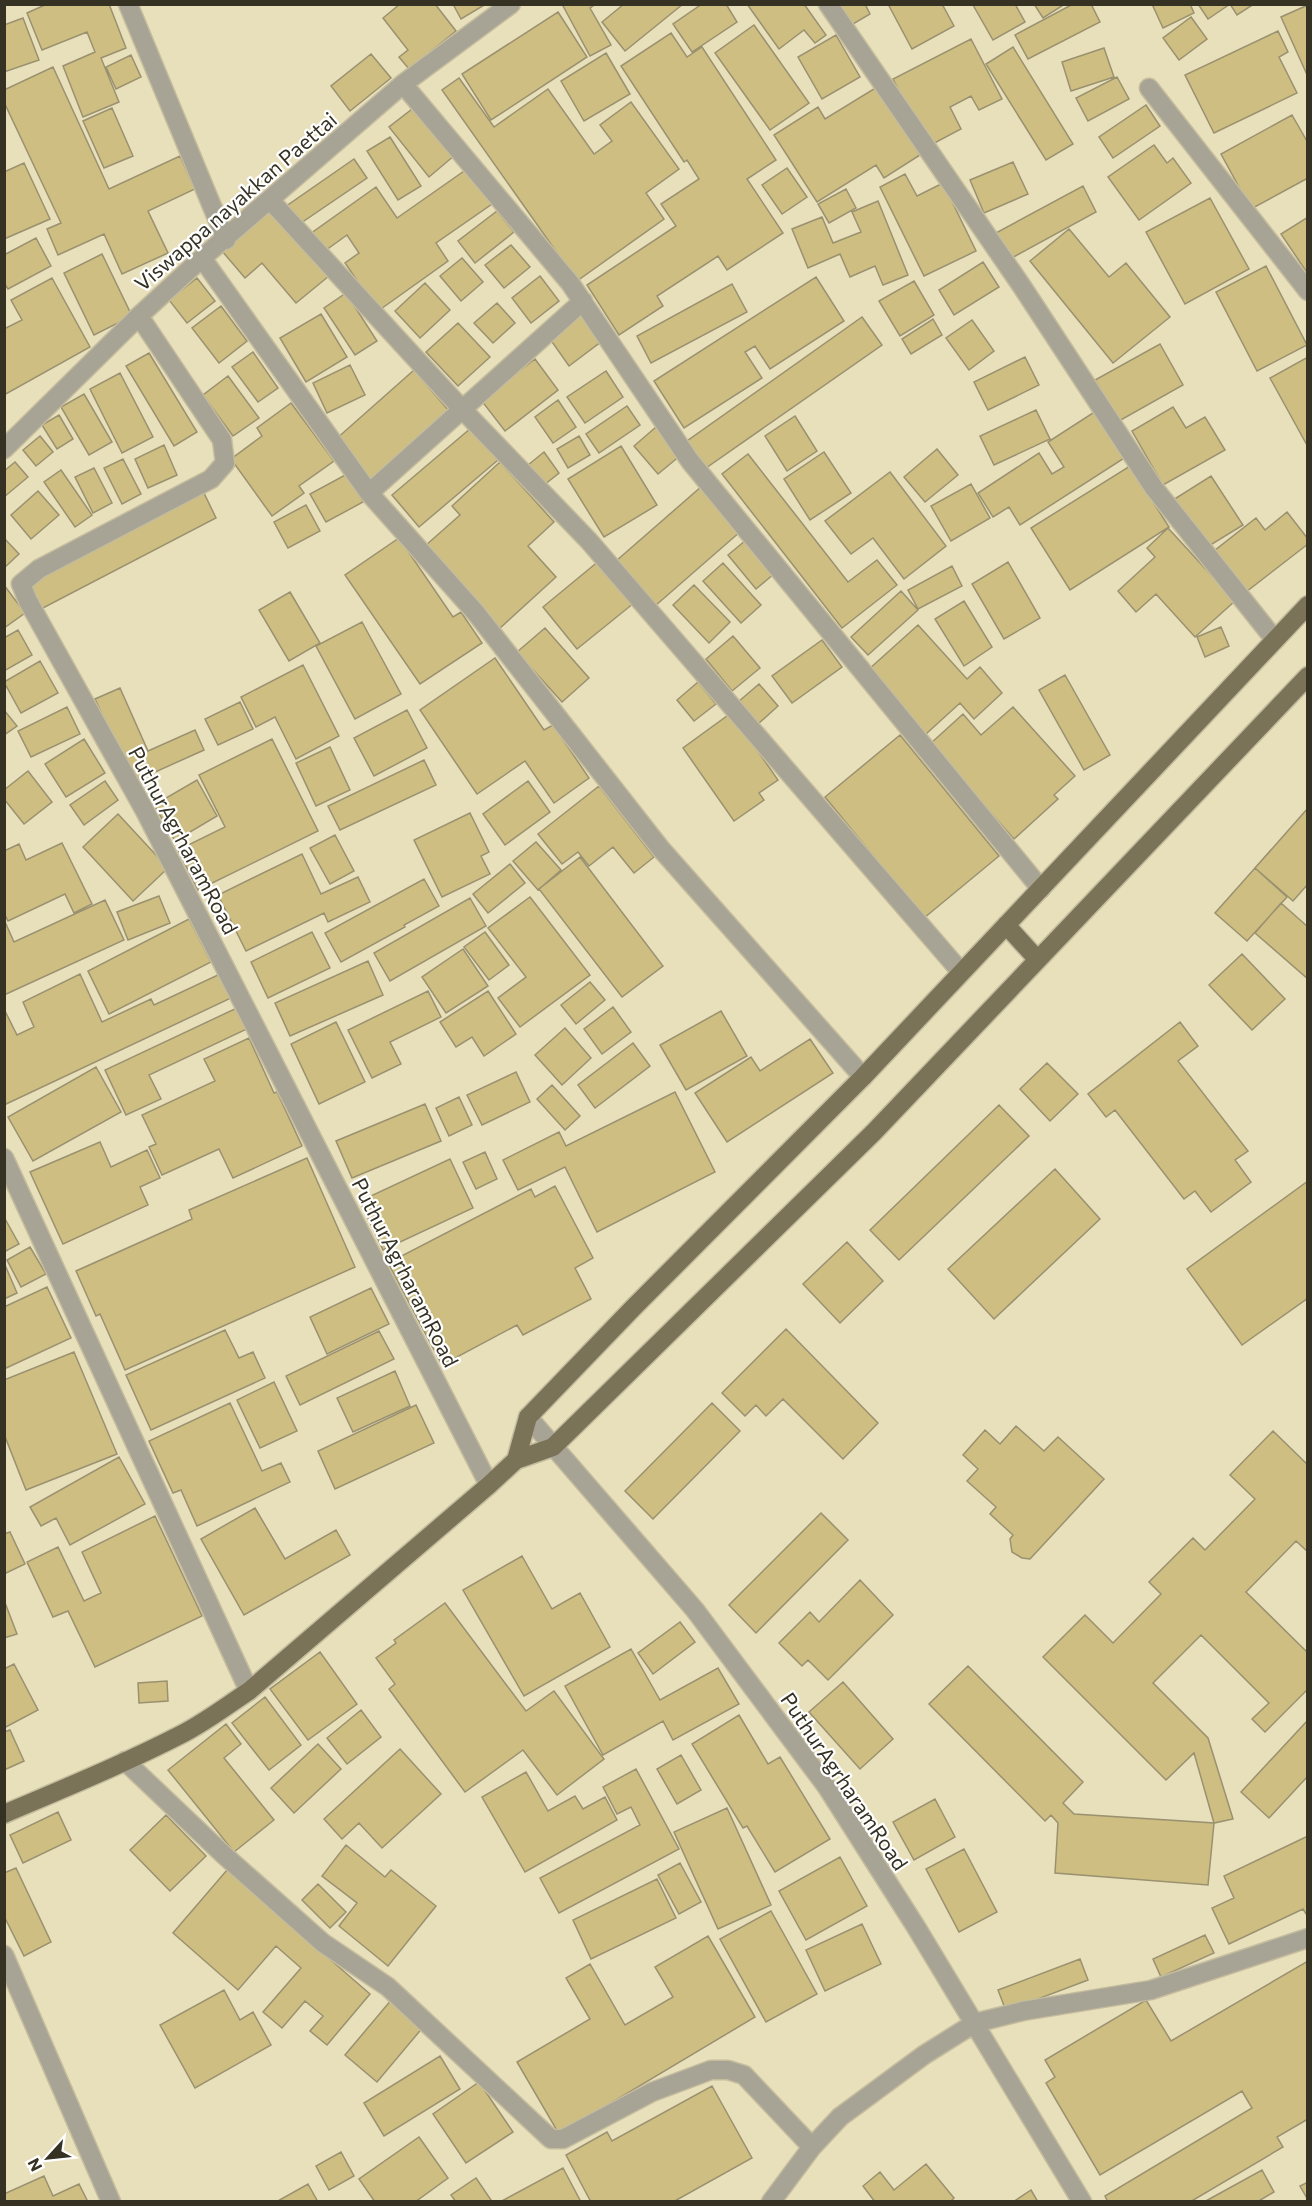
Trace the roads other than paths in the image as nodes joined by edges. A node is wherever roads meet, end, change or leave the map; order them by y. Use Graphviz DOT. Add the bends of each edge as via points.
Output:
graph roads {
  1 [pos="128,4"];
  2 [pos="511,4"];
  3 [pos="828,4"];
  4 [pos="403,84"];
  5 [pos="1149,88"];
  6 [pos="270,200"];
  7 [pos="225,240"];
  8 [pos="202,258"];
  9 [pos="1308,291"];
  10 [pos="583,301"];
  11 [pos="139,316"];
  12 [pos="461,408"];
  13 [pos="4,449"];
  14 [pos="369,493"];
  15 [pos="1308,605"];
  16 [pos="1275,640"];
  17 [pos="1308,676"];
  18 [pos="1041,889"];
  19 [pos="1006,925"];
  20 [pos="1037,959"];
  21 [pos="961,972"];
  22 [pos="863,1077"];
  23 [pos="4,1158"];
  24 [pos="528,1417"];
  25 [pos="553,1447"];
  26 [pos="516,1460"];
  27 [pos="489,1485"];
  28 [pos="249,1691"];
  29 [pos="125,1761"];
  30 [pos="4,1814"];
  31 [pos="1308,1938"];
  32 [pos="4,1955"];
  33 [pos="975,2023"];
  34 [pos="812,2147"];
  35 [pos="111,2202"];
  36 [pos="771,2202"];
  37 [pos="1082,2202"];
  1 -- 7 [label="street"];
  2 -- 4 [label="street, Viswappa nayakkan Paettai"];
  3 -- 16 [label="street" via="1154,488"];
  4 -- 6 [label="street, Viswappa nayakkan Paettai"];
  4 -- 10 [label="street"];
  5 -- 9 [label="street"];
  6 -- 7 [label="street, Viswappa nayakkan Paettai"];
  6 -- 12 [label="street"];
  7 -- 8 [label="street, Viswappa nayakkan Paettai"];
  8 -- 11 [label="street, Viswappa nayakkan Paettai"];
  8 -- 14 [label="street"];
  10 -- 12 [label="street"];
  10 -- 18 [label="street" via="690,461"];
  11 -- 13 [label="street, Viswappa nayakkan Paettai"];
  11 -- 27 [label="street, PuthurAgrharamRoad" via="222,440 225,463 212,479 39,569 21,584 151,822"];
  12 -- 14 [label="street"];
  12 -- 21 [label="street" via="589,542"];
  14 -- 22 [label="street" via="476,613 661,849"];
  15 -- 16 [label="main road"];
  16 -- 18 [label="main road"];
  17 -- 20 [label="main road"];
  18 -- 19 [label="main road"];
  19 -- 20 [label="main road"];
  19 -- 21 [label="main road"];
  20 -- 25 [label="main road" via="874,1132"];
  21 -- 22 [label="main road"];
  22 -- 24 [label="main road"];
  23 -- 28 [label="street"];
  24 -- 25 [label="street, PuthurAgrharamRoad"];
  24 -- 26 [label="main road"];
  25 -- 26 [label="main road"];
  25 -- 33 [label="street, PuthurAgrharamRoad" via="695,1610 827,1787"];
  26 -- 27 [label="main road"];
  27 -- 28 [label="main road"];
  28 -- 29 [label="main road" via="186,1732"];
  29 -- 30 [label="main road"];
  29 -- 34 [label="street" via="323,1943 388,1987 551,2139 563,2139 652,2092 711,2070 728,2070 744,2075"];
  31 -- 33 [label="street" via="1151,1990"];
  32 -- 35 [label="street"];
  33 -- 34 [label="street" via="840,2116"];
  33 -- 37 [label="street, PuthurAgrharamRoad"];
  34 -- 36 [label="street"];
}
